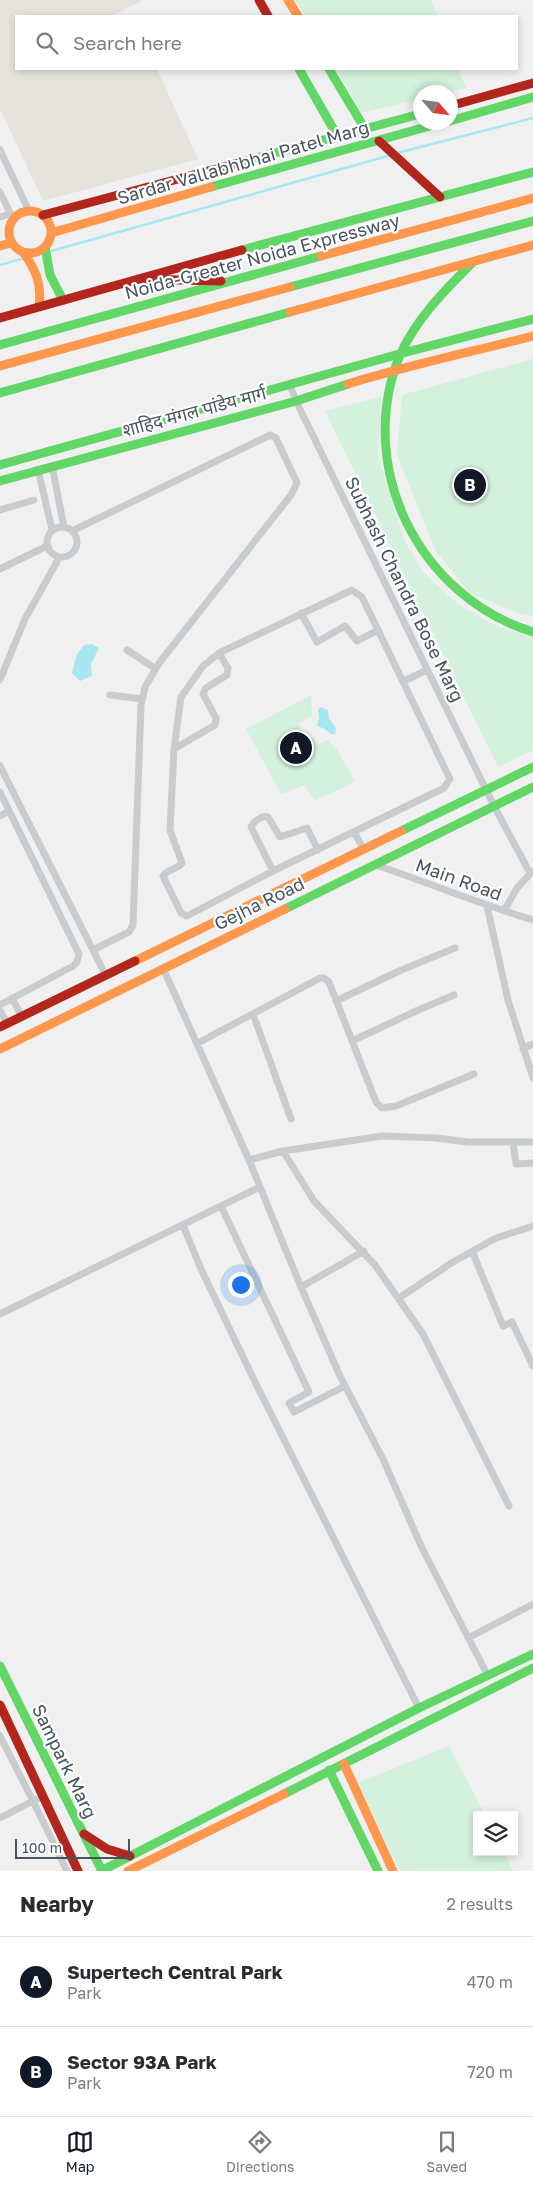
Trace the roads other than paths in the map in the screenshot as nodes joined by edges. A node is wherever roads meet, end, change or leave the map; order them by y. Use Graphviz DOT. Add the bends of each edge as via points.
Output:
graph roads {
  1 [pos="259,0"];
  2 [pos="288,0"];
  3 [pos="267,15"];
  4 [pos="297,15"];
  5 [pos="300,70"];
  6 [pos="330,70"];
  7 [pos="533,83"];
  8 [pos="533,98"];
  9 [pos="458,104"];
  10 [pos="413,116"];
  11 [pos="458,119"];
  12 [pos="365,129"];
  13 [pos="416,130"];
  14 [pos="338,137"];
  15 [pos="378,141"];
  16 [pos="0,150"];
  17 [pos="197,164"];
  18 [pos="533,172"];
  19 [pos="200,174"];
  20 [pos="0,192"];
  21 [pos="440,197"];
  22 [pos="533,198"];
  23 [pos="29,211"];
  24 [pos="43,215"];
  25 [pos="0,217"];
  26 [pos="533,221"];
  27 [pos="8,222"];
  28 [pos="51,233"];
  29 [pos="11,243"];
  30 [pos="533,245"];
  31 [pos="0,246"];
  32 [pos="45,247"];
  33 [pos="24,253"];
  34 [pos="474,261"];
  35 [pos="138,279"];
  36 [pos="234,281"];
  37 [pos="63,300"];
  38 [pos="40,306"];
  39 [pos="0,318"];
  40 [pos="533,319"];
  41 [pos="533,336"];
  42 [pos="0,345"];
  43 [pos="403,353"];
  44 [pos="0,366"];
  45 [pos="396,369"];
  46 [pos="290,385"];
  47 [pos="0,393"];
  48 [pos="296,401"];
  49 [pos="0,465"];
  50 [pos="52,466"];
  51 [pos="38,469"];
  52 [pos="0,481"];
  53 [pos="57,498"];
  54 [pos="34,500"];
  55 [pos="45,502"];
  56 [pos="0,510"];
  57 [pos="64,527"];
  58 [pos="52,530"];
  59 [pos="72,531"];
  60 [pos="47,546"];
  61 [pos="59,558"];
  62 [pos="0,569"];
  63 [pos="301,613"];
  64 [pos="378,630"];
  65 [pos="533,632"];
  66 [pos="127,650"];
  67 [pos="219,653"];
  68 [pos="156,669"];
  69 [pos="427,670"];
  70 [pos="0,680"];
  71 [pos="404,682"];
  72 [pos="110,695"];
  73 [pos="142,699"];
  74 [pos="174,749"];
  75 [pos="0,766"];
  76 [pos="533,767"];
  77 [pos="533,787"];
  78 [pos="486,790"];
  79 [pos="0,792"];
  80 [pos="494,806"];
  81 [pos="9,811"];
  82 [pos="0,816"];
  83 [pos="354,832"];
  84 [pos="318,850"];
  85 [pos="364,850"];
  86 [pos="376,865"];
  87 [pos="273,872"];
  88 [pos="531,872"];
  89 [pos="487,906"];
  90 [pos="504,911"];
  91 [pos="533,920"];
  92 [pos="455,948"];
  93 [pos="93,950"];
  94 [pos="163,968"];
  95 [pos="106,976"];
  96 [pos="454,996"];
  97 [pos="12,998"];
  98 [pos="336,1001"];
  99 [pos="0,1005"];
  100 [pos="0,1011"];
  101 [pos="254,1014"];
  102 [pos="22,1017"];
  103 [pos="4,1026"];
  104 [pos="352,1041"];
  105 [pos="198,1043"];
  106 [pos="533,1044"];
  107 [pos="0,1049"];
  108 [pos="523,1049"];
  109 [pos="474,1074"];
  110 [pos="533,1078"];
  111 [pos="291,1119"];
  112 [pos="513,1142"];
  113 [pos="533,1142"];
  114 [pos="283,1151"];
  115 [pos="249,1160"];
  116 [pos="533,1163"];
  117 [pos="260,1188"];
  118 [pos="222,1206"];
  119 [pos="184,1225"];
  120 [pos="533,1226"];
  121 [pos="364,1251"];
  122 [pos="472,1251"];
  123 [pos="301,1287"];
  124 [pos="398,1298"];
  125 [pos="0,1314"];
  126 [pos="533,1366"];
  127 [pos="345,1386"];
  128 [pos="509,1506"];
  129 [pos="533,1604"];
  130 [pos="468,1638"];
  131 [pos="533,1654"];
  132 [pos="0,1666"];
  133 [pos="533,1668"];
  134 [pos="488,1676"];
  135 [pos="474,1684"];
  136 [pos="479,1695"];
  137 [pos="0,1705"];
  138 [pos="420,1708"];
  139 [pos="400,1718"];
  140 [pos="408,1730"];
  141 [pos="0,1736"];
  142 [pos="344,1764"];
  143 [pos="329,1770"];
  144 [pos="44,1796"];
  145 [pos="32,1801"];
  146 [pos="0,1818"];
  147 [pos="82,1832"];
  148 [pos="130,1856"];
  149 [pos="150,1860"];
  150 [pos="66,1871"];
  151 [pos="78,1871"];
  152 [pos="101,1871"];
  153 [pos="128,1871"];
  154 [pos="141,1871"];
  155 [pos="378,1871"];
  156 [pos="393,1871"];
  1 -- 3 [label="main road"];
  2 -- 4 [label="main road"];
  5 -- 14 [label="main road"];
  6 -- 12 [label="main road"];
  7 -- 9 [label="main road"];
  8 -- 11 [label="main road"];
  10 -- 12 [label="main road, Sardar Vallabhbhai Patel Marg"];
  12 -- 14 [label="main road, Sardar Vallabhbhai Patel Marg"];
  13 -- 15 [label="main road, Sardar Vallabhbhai Patel Marg"];
  14 -- 19 [label="main road, Sardar Vallabhbhai Patel Marg"];
  15 -- 21 [label="main road"];
  15 -- 28 [label="main road, Sardar Vallabhbhai Patel Marg"];
  16 -- 23 [label="street"];
  17 -- 19 [label="main road"];
  18 -- 21 [label="main road"];
  19 -- 24 [label="main road, Sardar Vallabhbhai Patel Marg"];
  20 -- 27 [label="street"];
  21 -- 35 [label="main road"];
  22 -- 36 [label="main road, Noida-Greater Noida Expressway"];
  23 -- 24 [label="main road"];
  23 -- 27 [label="main road"];
  24 -- 28 [label="main road" via="50,223"];
  25 -- 27 [label="street"];
  26 -- 44 [label="main road, Noida-Greater Noida Expressway"];
  27 -- 29 [label="main road"];
  28 -- 32 [label="main road"];
  29 -- 31 [label="main road"];
  29 -- 33 [label="main road"];
  30 -- 34 [label="main road"];
  32 -- 33 [label="main road" via="32,254"];
  32 -- 37 [label="main road" via="48,275"];
  33 -- 38 [label="main road" via="40,278"];
  34 -- 43 [label="main road" via="436,300 410,337"];
  34 -- 47 [label="main road"];
  35 -- 36 [label="main road"];
  35 -- 37 [label="main road"];
  36 -- 42 [label="main road, Noida-Greater Noida Expressway"];
  37 -- 38 [label="main road"];
  38 -- 39 [label="main road"];
  40 -- 43 [label="main road"];
  41 -- 45 [label="main road, शाहिद मंगल पांडेय मार्ग"];
  43 -- 45 [label="main road"];
  43 -- 46 [label="main road"];
  45 -- 48 [label="main road, शाहिद मंगल पांडेय मार्ग"];
  45 -- 65 [label="main road" via="386,432 388,462 397,502 419,547 444,580 467,600 496,618"];
  46 -- 48 [label="street, Subhash Chandra Bose Marg"];
  46 -- 49 [label="main road"];
  48 -- 50 [label="main road, शाहिद मंगल पांडेय मार्ग"];
  48 -- 69 [label="street, Subhash Chandra Bose Marg"];
  50 -- 51 [label="main road, शाहिद मंगल पांडेय मार्ग"];
  50 -- 53 [label="street"];
  51 -- 52 [label="main road, शाहिद मंगल पांडेय मार्ग"];
  51 -- 55 [label="street"];
  53 -- 55 [label="street"];
  53 -- 57 [label="street"];
  54 -- 56 [label="street"];
  55 -- 58 [label="street"];
  57 -- 58 [label="street"];
  57 -- 59 [label="street"];
  58 -- 60 [label="street"];
  59 -- 61 [label="street" via="76,538 74,551"];
  59 -- 68 [label="street" via="270,435 276,438 296,479 296,488"];
  60 -- 61 [label="street" via="51,554"];
  60 -- 62 [label="street"];
  61 -- 70 [label="street" via="25,620"];
  63 -- 64 [label="street" via="352,590 362,597"];
  63 -- 64 [label="street" via="317,642 345,626 356,642"];
  63 -- 67 [label="street"];
  64 -- 71 [label="street"];
  66 -- 68 [label="street"];
  67 -- 74 [label="street" via="204,666 181,697"];
  67 -- 74 [label="street" via="228,668 227,675 206,688 203,694 216,718 215,725"];
  68 -- 73 [label="street"];
  69 -- 71 [label="street"];
  69 -- 78 [label="street, Subhash Chandra Bose Marg"];
  71 -- 83 [label="street" via="450,782 444,788"];
  72 -- 73 [label="street"];
  73 -- 93 [label="street" via="133,925 129,932"];
  74 -- 87 [label="street" via="170,830 182,863 163,876 181,913 187,916"];
  75 -- 93 [label="street"];
  76 -- 78 [label="main road, Gejha Road"];
  77 -- 80 [label="main road, Gejha Road"];
  78 -- 80 [label="street, Subhash Chandra Bose Marg"];
  78 -- 85 [label="main road, Gejha Road"];
  79 -- 81 [label="street"];
  80 -- 86 [label="main road, Gejha Road"];
  80 -- 88 [label="street, Subhash Chandra Bose Marg"];
  81 -- 82 [label="street"];
  81 -- 97 [label="street" via="80,954 73,966"];
  83 -- 84 [label="street"];
  83 -- 85 [label="street"];
  84 -- 87 [label="street"];
  84 -- 87 [label="street" via="306,828 280,837 269,819 263,816 251,827"];
  85 -- 95 [label="main road, Gejha Road"];
  86 -- 89 [label="street, Main Road"];
  86 -- 94 [label="main road, Gejha Road"];
  88 -- 90 [label="street"];
  89 -- 90 [label="street, Main Road"];
  89 -- 108 [label="street" via="506,992"];
  90 -- 91 [label="street, Main Road"];
  92 -- 98 [label="street"];
  93 -- 95 [label="street"];
  94 -- 105 [label="street"];
  94 -- 107 [label="main road, Gejha Road"];
  95 -- 102 [label="main road, Gejha Road"];
  96 -- 104 [label="street" via="416,1010"];
  97 -- 99 [label="street"];
  97 -- 102 [label="street"];
  98 -- 101 [label="street" via="327,979 320,978"];
  98 -- 104 [label="street"];
  100 -- 103 [label="street"];
  101 -- 105 [label="street"];
  101 -- 111 [label="street"];
  102 -- 103 [label="main road, Gejha Road"];
  104 -- 109 [label="street" via="376,1102 382,1108 405,1103"];
  105 -- 115 [label="street"];
  106 -- 108 [label="street"];
  108 -- 110 [label="street"];
  112 -- 113 [label="street"];
  112 -- 114 [label="street" via="382,1136"];
  112 -- 116 [label="street" via="516,1164"];
  114 -- 115 [label="street"];
  114 -- 121 [label="street" via="314,1200"];
  115 -- 117 [label="street"];
  117 -- 118 [label="street"];
  117 -- 123 [label="street"];
  118 -- 119 [label="street"];
  118 -- 127 [label="street" via="309,1392 289,1403 294,1412"];
  119 -- 125 [label="street"];
  119 -- 138 [label="street" via="256,1384"];
  120 -- 122 [label="street" via="496,1238"];
  121 -- 123 [label="street"];
  121 -- 124 [label="street"];
  122 -- 124 [label="street"];
  122 -- 126 [label="street" via="503,1326 512,1322"];
  123 -- 127 [label="street"];
  124 -- 128 [label="street" via="423,1334"];
  127 -- 130 [label="street"];
  129 -- 130 [label="street"];
  130 -- 134 [label="street"];
  131 -- 134 [label="main road"];
  132 -- 147 [label="main road, Sampark Marg"];
  133 -- 136 [label="main road"];
  134 -- 135 [label="main road"];
  135 -- 136 [label="main road"];
  135 -- 138 [label="main road"];
  136 -- 140 [label="main road"];
  137 -- 144 [label="main road, Sampark Marg"];
  138 -- 139 [label="main road"];
  139 -- 140 [label="main road"];
  139 -- 148 [label="main road"];
  140 -- 142 [label="main road"];
  141 -- 145 [label="street"];
  142 -- 143 [label="main road"];
  142 -- 156 [label="main road"];
  143 -- 149 [label="main road"];
  143 -- 155 [label="main road"];
  144 -- 145 [label="street"];
  144 -- 151 [label="main road, Sampark Marg"];
  145 -- 146 [label="street"];
  145 -- 150 [label="street"];
  147 -- 148 [label="main road" via="107,1849"];
  147 -- 152 [label="main road, Sampark Marg"];
  148 -- 152 [label="main road"];
  149 -- 153 [label="main road"];
  149 -- 154 [label="main road"];
}
